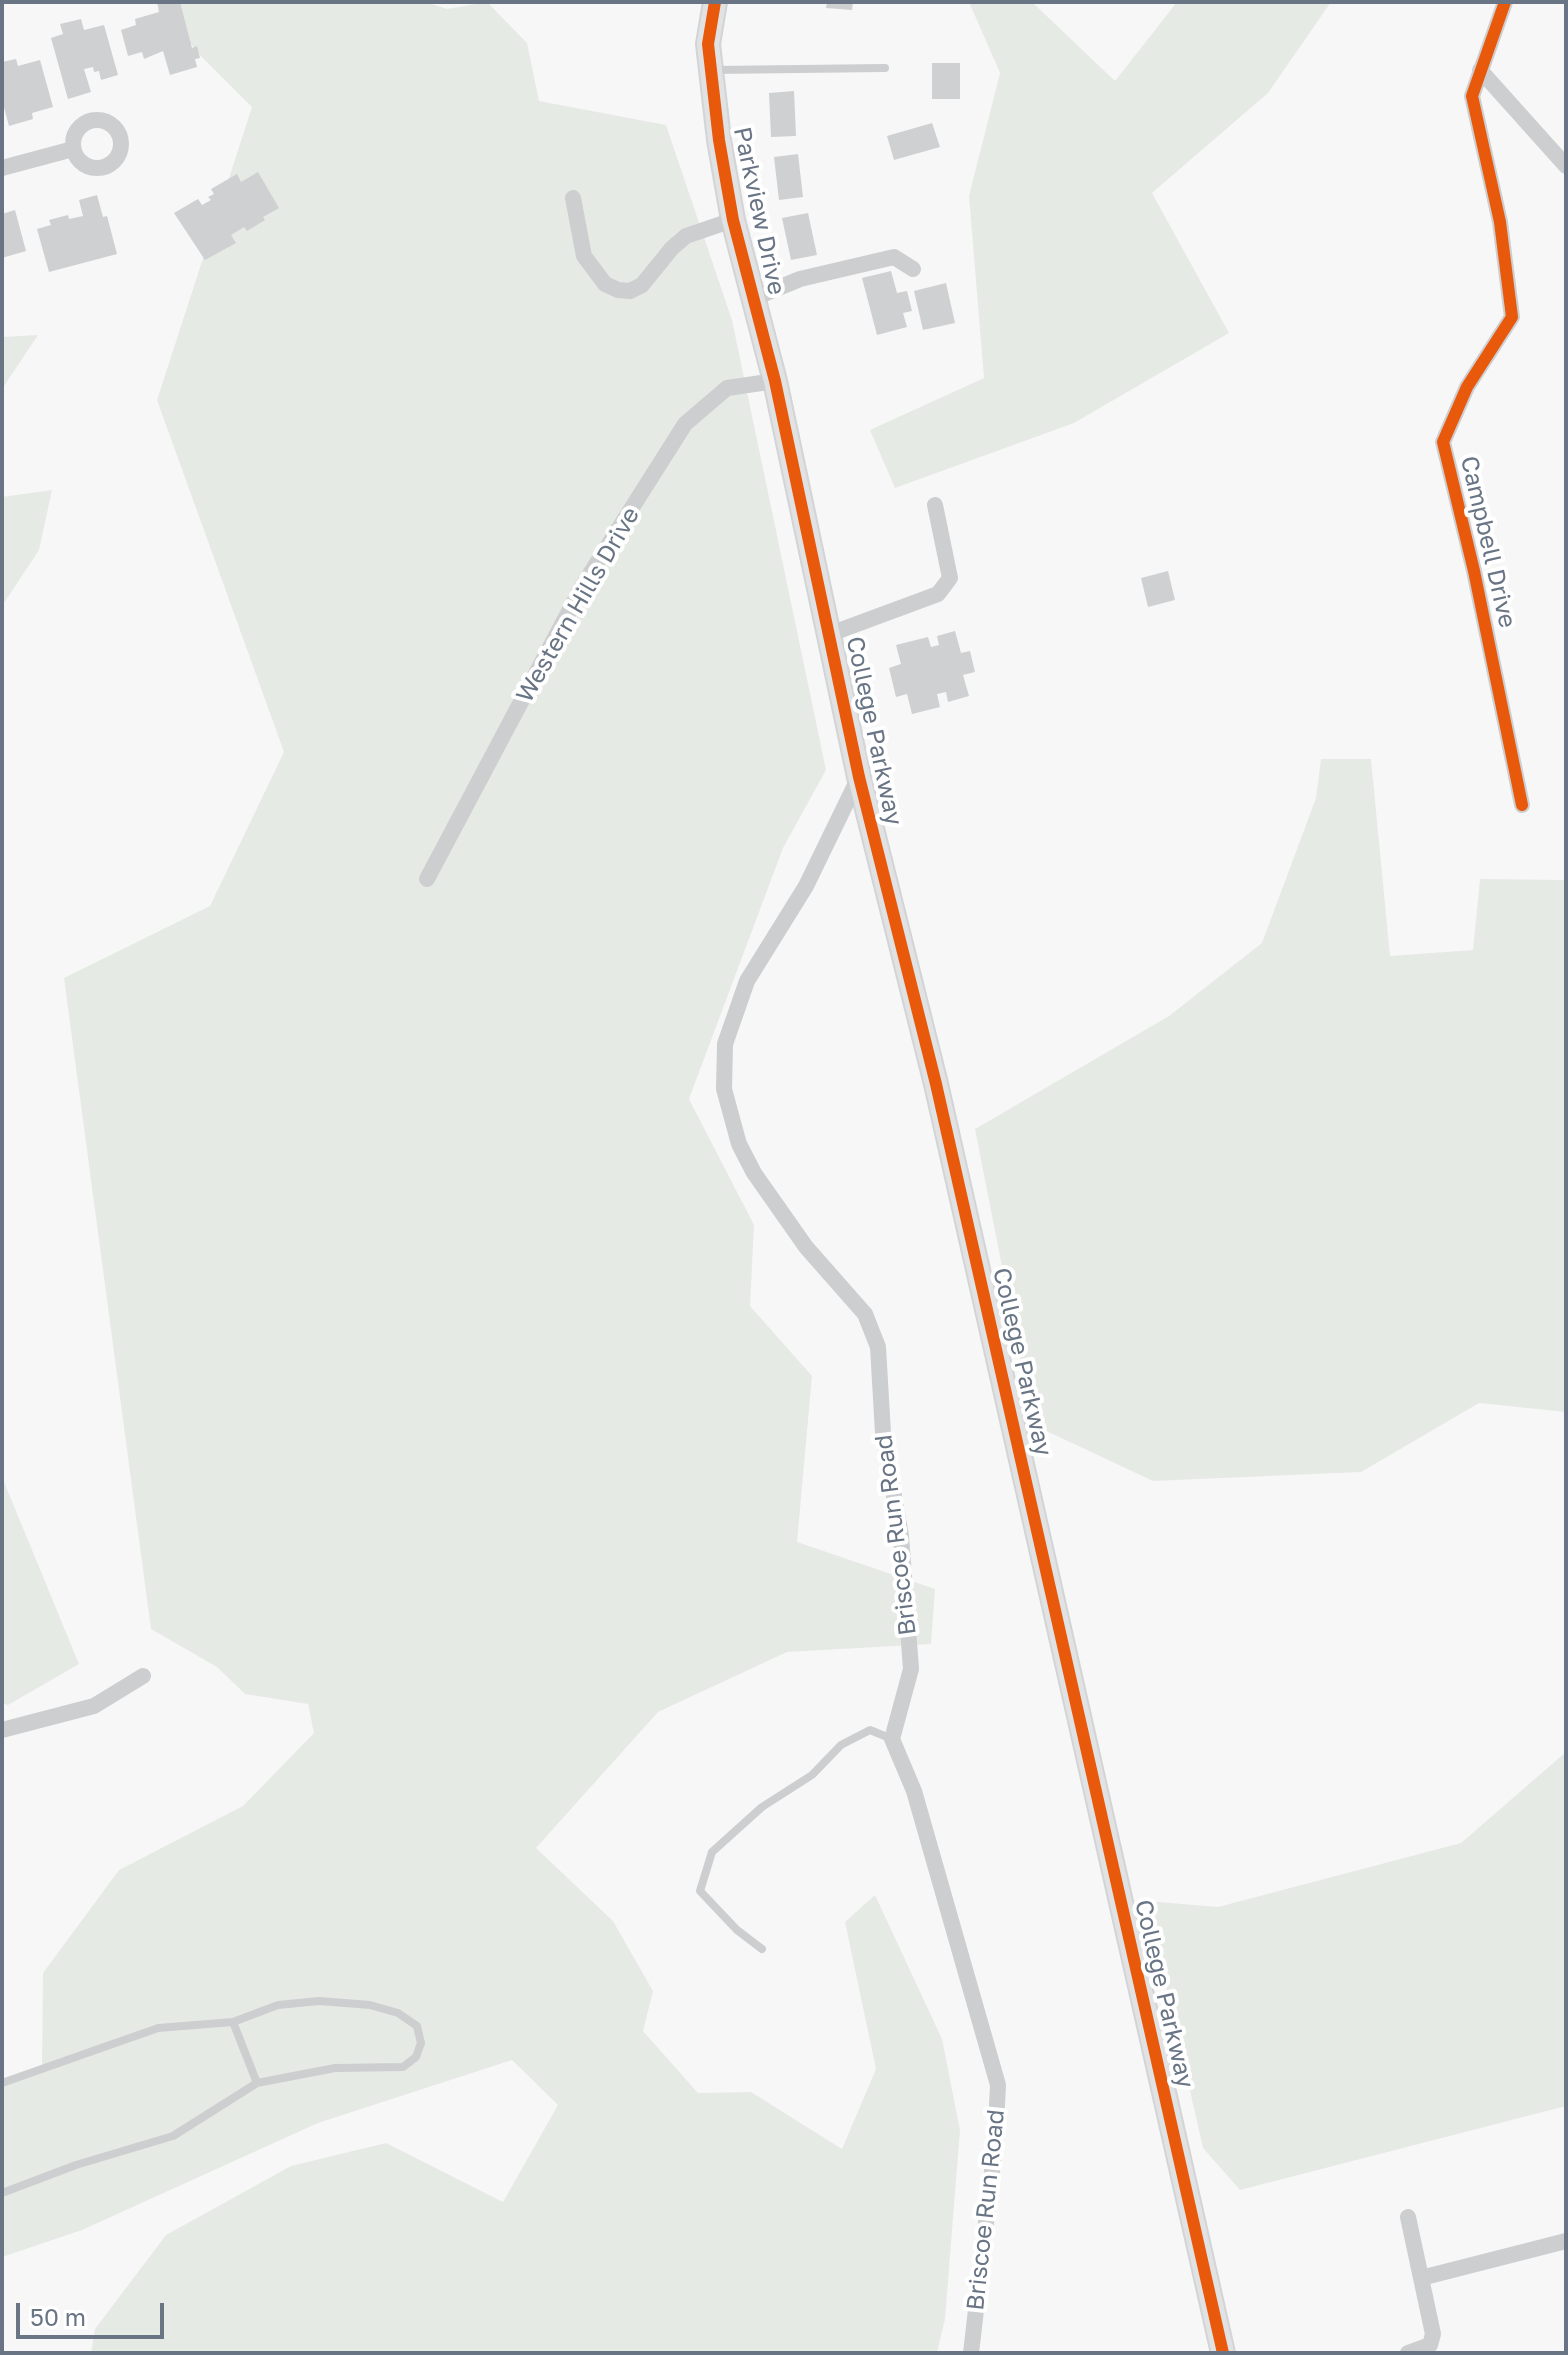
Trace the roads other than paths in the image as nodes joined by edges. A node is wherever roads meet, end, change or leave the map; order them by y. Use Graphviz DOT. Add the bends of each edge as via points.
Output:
graph roads {
  1 [pos="715,2"];
  2 [pos="1505,2"];
  3 [pos="885,68"];
  4 [pos="712,70"];
  5 [pos="1480,70"];
  6 [pos="73,149"];
  7 [pos="1566,166"];
  8 [pos="2,168"];
  9 [pos="573,198"];
  10 [pos="733,220"];
  11 [pos="913,269"];
  12 [pos="754,298"];
  13 [pos="775,381"];
  14 [pos="935,505"];
  15 [pos="830,634"];
  16 [pos="859,777"];
  17 [pos="1522,805"];
  18 [pos="427,879"];
  19 [pos="143,1676"];
  20 [pos="2,1730"];
  21 [pos="892,1739"];
  22 [pos="762,1949"];
  23 [pos="233,2022"];
  24 [pos="2,2083"];
  25 [pos="257,2083"];
  26 [pos="2,2193"];
  27 [pos="1408,2217"];
  28 [pos="1566,2241"];
  29 [pos="1421,2278"];
  30 [pos="971,2353"];
  31 [pos="1223,2353"];
  32 [pos="1408,2353"];
  1 -- 4 [label="street, Parkview Drive" via="708,44"];
  2 -- 5 [label="street, Campbell Drive"];
  3 -- 4 [label="lane"];
  4 -- 10 [label="street, Parkview Drive"];
  5 -- 7 [label="street"];
  5 -- 17 [label="street, Campbell Drive" via="1472,96 1500,222 1512,317 1467,387 1443,442"];
  6 -- 8 [label="street"];
  9 -- 10 [label="street" via="584,256 605,284 618,290 642,285 686,236"];
  10 -- 12 [label="street, Parkview Drive"];
  11 -- 12 [label="street, Parkview Drive" via="894,257 881,259 800,279"];
  12 -- 13 [label="street, Parkview Drive"];
  13 -- 15 [label="street, College Parkway"];
  13 -- 18 [label="street, Western Hills Drive" via="727,388 685,424 583,585"];
  14 -- 15 [label="street" via="950,578 938,594"];
  15 -- 16 [label="street, College Parkway"];
  16 -- 21 [label="street, Briscoe Run Road" via="806,886 747,981 725,1044 724,1089 739,1144 754,1173 806,1247 865,1314 878,1347 911,1669"];
  16 -- 31 [label="street, College Parkway" via="937,1085"];
  19 -- 20 [label="street" via="94,1706"];
  21 -- 22 [label="lane" via="870,1730 841,1745 812,1775 762,1807 712,1852 700,1891"];
  21 -- 30 [label="street, Briscoe Run Road" via="914,1791 998,2085"];
  23 -- 24 [label="lane" via="158,2028"];
  23 -- 25 [label="lane"];
  23 -- 25 [label="lane" via="278,2005 319,2001 370,2005 398,2013 417,2026 421,2043 416,2057 403,2067 335,2068"];
  25 -- 26 [label="lane" via="173,2136"];
  27 -- 29 [label="street"];
  28 -- 29 [label="street"];
  29 -- 32 [label="street" via="1433,2334 1430,2345"];
}
